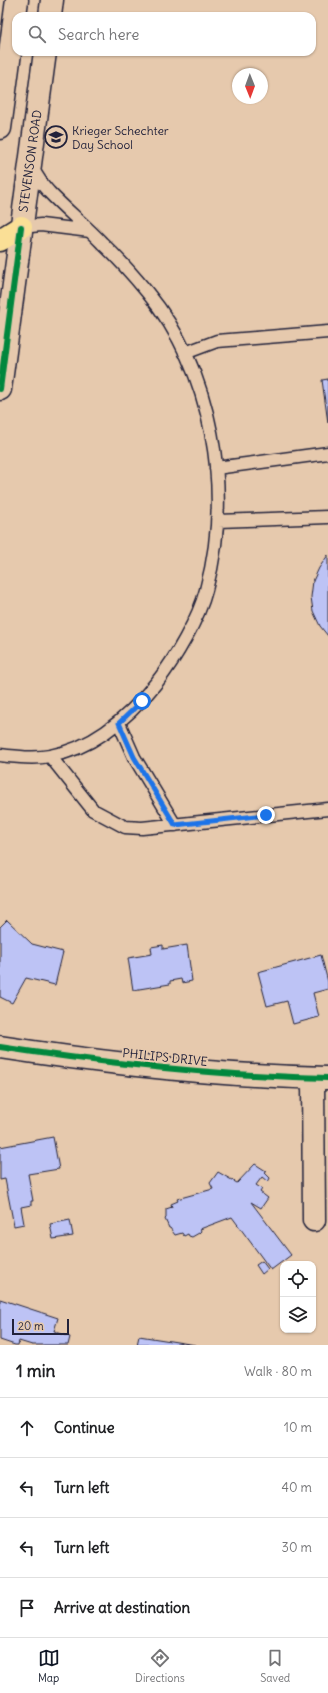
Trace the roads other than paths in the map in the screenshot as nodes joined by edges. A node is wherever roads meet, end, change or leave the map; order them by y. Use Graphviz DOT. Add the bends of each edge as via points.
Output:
graph roads {
  1 [pos="17,0"];
  2 [pos="52,0"];
  3 [pos="15,12"];
  4 [pos="50,12"];
  5 [pos="12,38"];
  6 [pos="44,56"];
  7 [pos="0,128"];
  8 [pos="30,165"];
  9 [pos="22,227"];
  10 [pos="90,231"];
  11 [pos="0,240"];
  12 [pos="328,332"];
  13 [pos="185,354"];
  14 [pos="0,389"];
  15 [pos="328,453"];
  16 [pos="216,468"];
  17 [pos="328,517"];
  18 [pos="218,521"];
  19 [pos="119,723"];
  20 [pos="0,754"];
  21 [pos="50,756"];
  22 [pos="328,809"];
  23 [pos="175,825"];
  24 [pos="0,1047"];
  25 [pos="321,1078"];
  26 [pos="314,1220"];
  1 -- 3 [label="street"];
  2 -- 4 [label="street"];
  5 -- 7 [label="street"];
  6 -- 8 [label="street, STEVENSON ROAD"];
  8 -- 9 [label="street, STEVENSON ROAD"];
  8 -- 10 [label="lane" via="47,190"];
  9 -- 10 [label="lane" via="41,225"];
  9 -- 11 [label="highway"];
  9 -- 14 [label="street, STEVENSON ROAD"];
  10 -- 13 [label="lane" via="147,292 170,323"];
  12 -- 13 [label="lane" via="217,341"];
  13 -- 16 [label="lane" via="201,393"];
  15 -- 16 [label="lane"];
  16 -- 18 [label="lane"];
  17 -- 18 [label="lane"];
  18 -- 19 [label="lane" via="206,592 189,632 164,673 142,701"];
  19 -- 21 [label="lane" via="73,750"];
  19 -- 23 [label="lane" via="134,757"];
  20 -- 21 [label="lane" via="22,758"];
  21 -- 23 [label="lane" via="93,810 125,827"];
  22 -- 23 [label="lane"];
  24 -- 25 [label="street, PHILIPS DRIVE" via="148,1068 242,1076"];
  25 -- 26 [label="street"];
}
